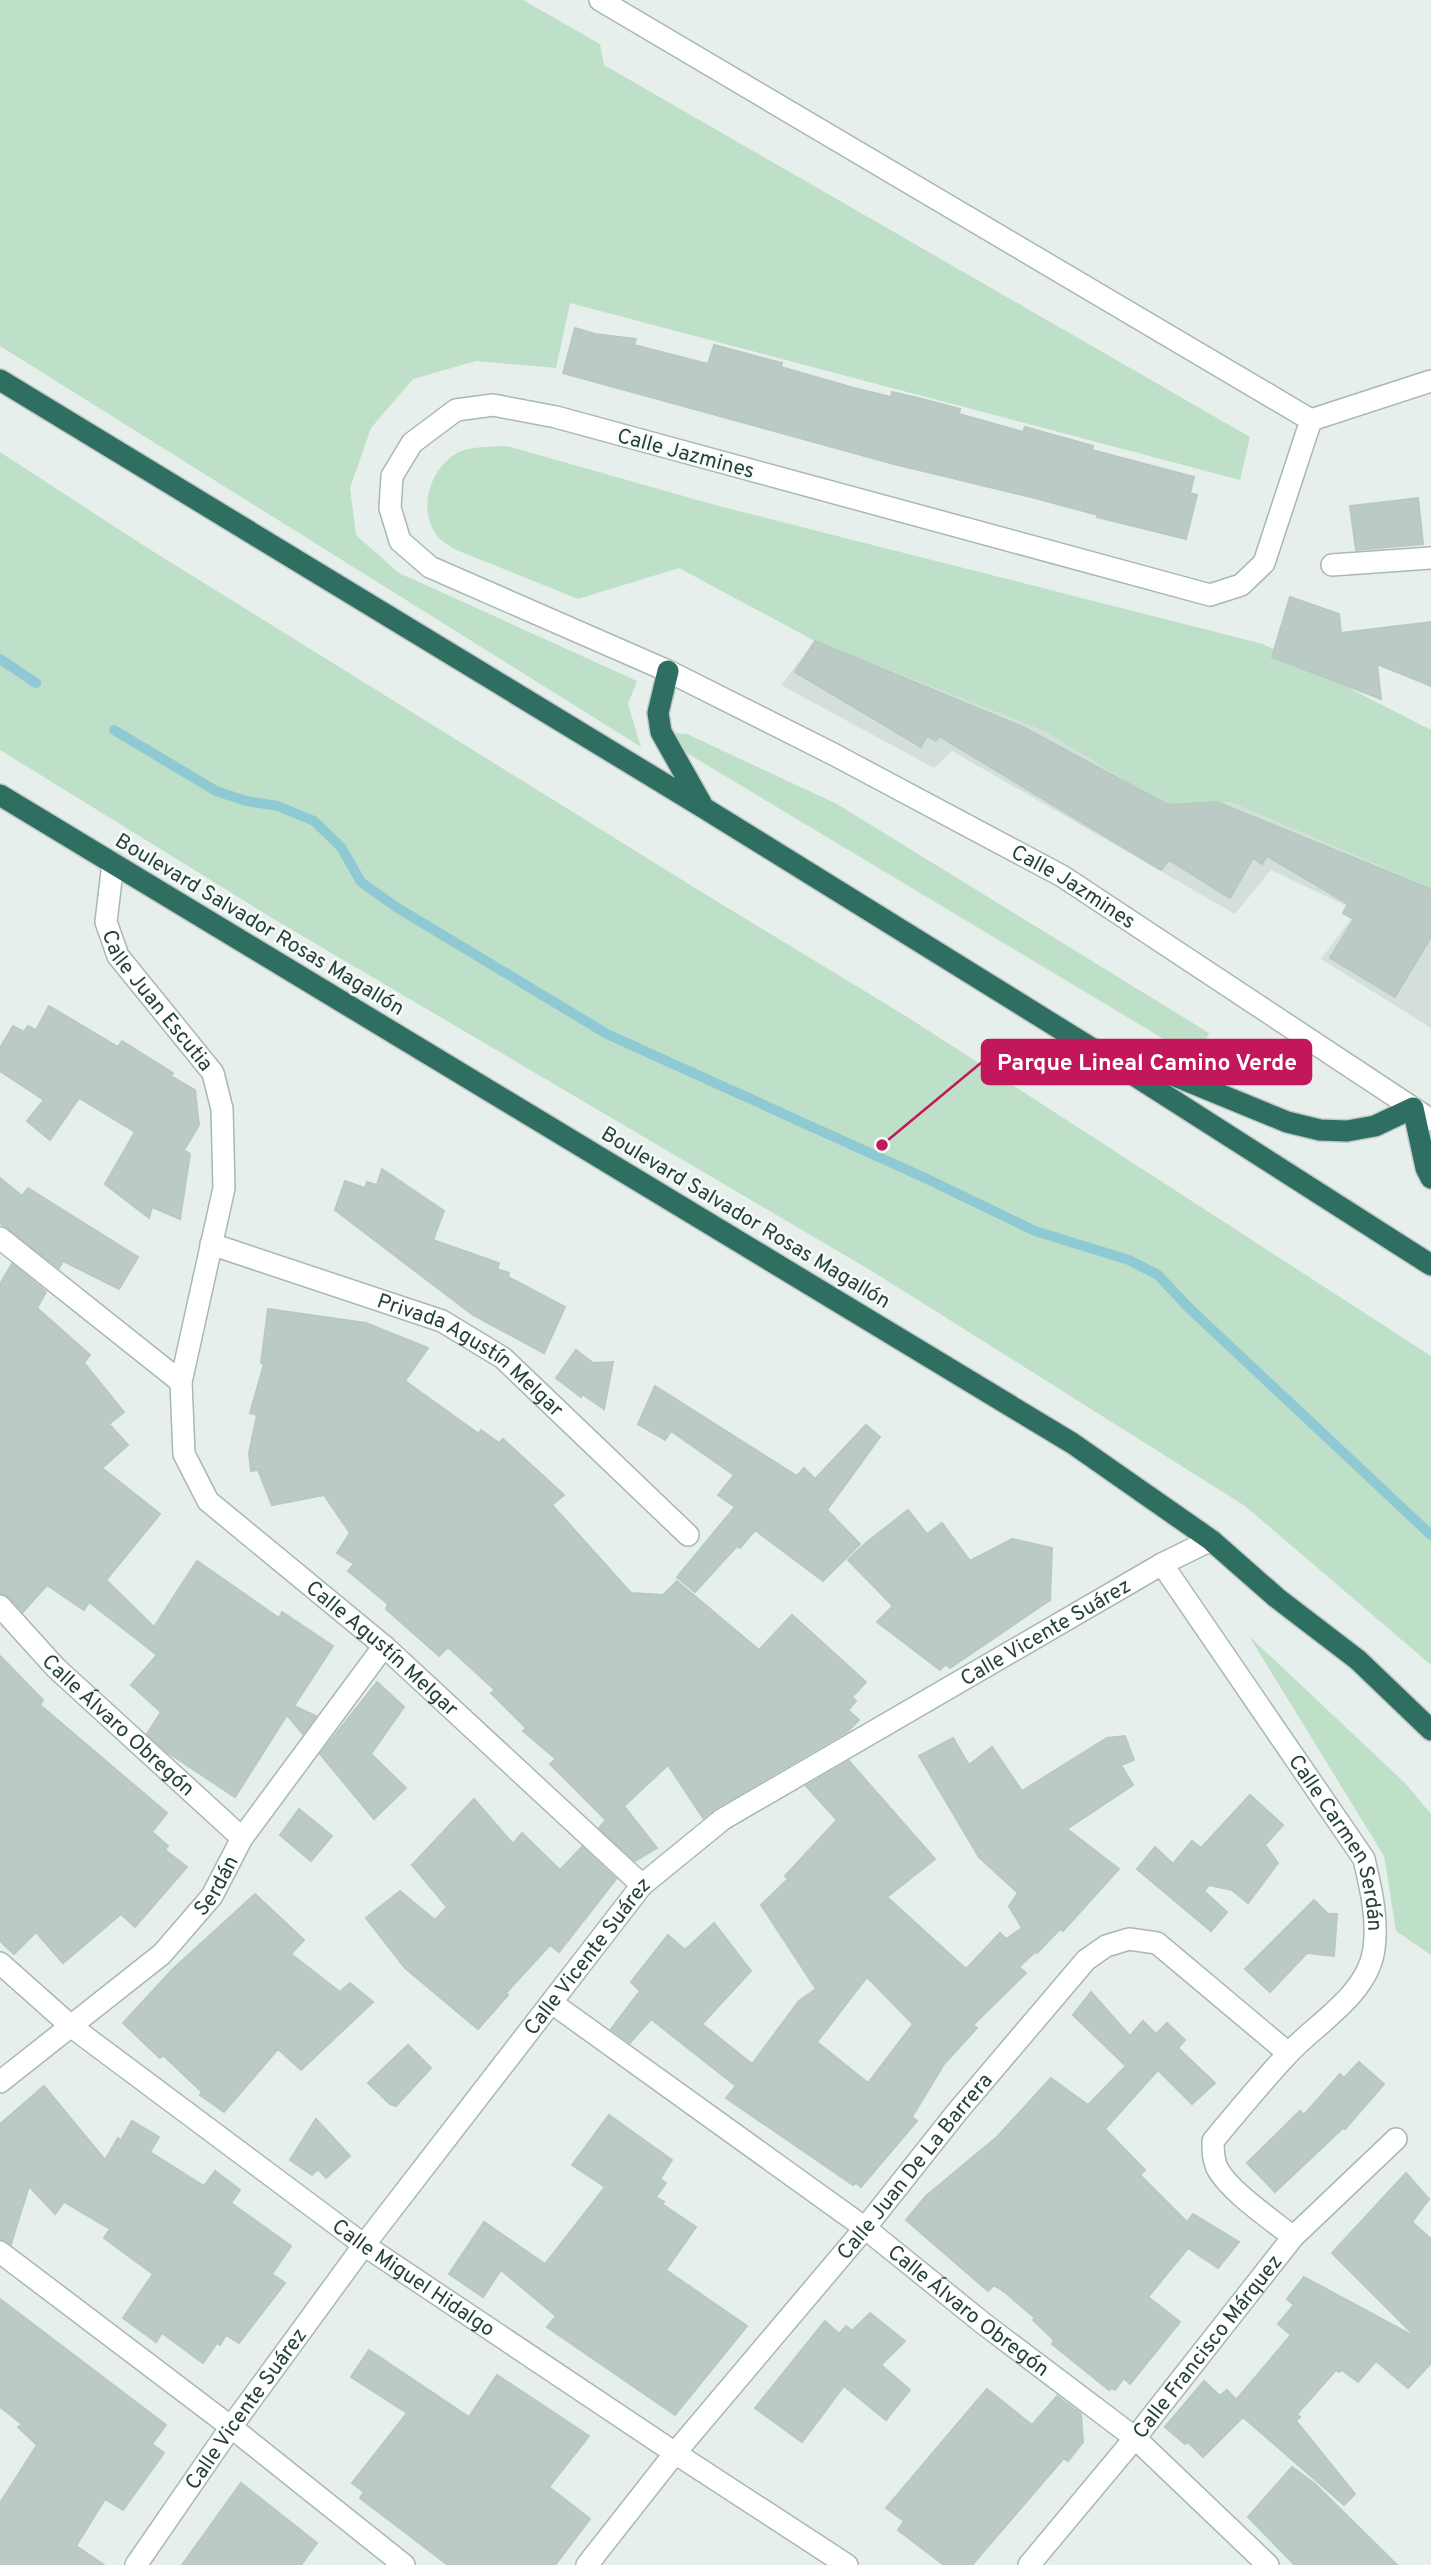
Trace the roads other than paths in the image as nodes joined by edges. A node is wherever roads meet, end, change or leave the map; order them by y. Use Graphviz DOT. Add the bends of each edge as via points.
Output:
graph roads {
  1 [pos="600,0"];
  2 [pos="0,380"];
  3 [pos="1431,381"];
  4 [pos="1311,420"];
  5 [pos="1431,558"];
  6 [pos="1332,565"];
  7 [pos="668,671"];
  8 [pos="0,795"];
  9 [pos="704,808"];
  10 [pos="113,863"];
  11 [pos="1060,1028"];
  12 [pos="1422,1114"];
  13 [pos="1431,1178"];
  14 [pos="0,1238"];
  15 [pos="211,1244"];
  16 [pos="1431,1265"];
  17 [pos="181,1381"];
  18 [pos="688,1535"];
  19 [pos="1211,1540"];
  20 [pos="1162,1564"];
  21 [pos="0,1606"];
  22 [pos="384,1646"];
  23 [pos="1431,1730"];
  24 [pos="242,1838"];
  25 [pos="642,1885"];
  26 [pos="0,1963"];
  27 [pos="552,2003"];
  28 [pos="72,2027"];
  29 [pos="1289,2053"];
  30 [pos="0,2082"];
  31 [pos="1396,2139"];
  32 [pos="866,2228"];
  33 [pos="1293,2237"];
  34 [pos="364,2245"];
  35 [pos="0,2252"];
  36 [pos="230,2427"];
  37 [pos="1135,2438"];
  38 [pos="674,2453"];
  39 [pos="136,2565"];
  40 [pos="404,2565"];
  41 [pos="587,2565"];
  42 [pos="847,2565"];
  43 [pos="1029,2565"];
  44 [pos="1268,2565"];
  1 -- 4 [label="street"];
  2 -- 9 [label="highway"];
  3 -- 4 [label="street"];
  4 -- 7 [label="street, Calle Jazmines" via="1264,563 1241,585 1210,595 526,410 493,405 456,410 412,443 392,475 390,508 400,541 410,550 430,567"];
  5 -- 6 [label="street"];
  7 -- 9 [label="highway" via="658,713 661,732"];
  7 -- 12 [label="street, Calle Jazmines" via="1062,876"];
  8 -- 10 [label="highway, Boulevard Salvador Rosas Magallón"];
  9 -- 11 [label="highway"];
  10 -- 15 [label="street, Calle Juan Escutia" via="106,922 118,956 213,1073 222,1109 224,1188"];
  10 -- 19 [label="highway, Boulevard Salvador Rosas Magallón" via="1072,1443"];
  11 -- 12 [label="highway" via="1287,1122 1320,1130 1375,1126"];
  11 -- 16 [label="highway"];
  12 -- 13 [label="highway" via="1426,1168"];
  14 -- 17 [label="street"];
  15 -- 17 [label="street, Calle Juan Escutia"];
  15 -- 18 [label="street, Privada Agustín Melgar" via="442,1321 503,1358"];
  17 -- 22 [label="street, Calle Agustín Melgar" via="184,1454 208,1501"];
  19 -- 20 [label="street, Calle Vicente Suárez"];
  19 -- 23 [label="highway, Boulevard Salvador Rosas Magallón" via="1358,1660"];
  20 -- 25 [label="street, Calle Vicente Suárez" via="723,1819"];
  20 -- 29 [label="street, Calle Carmen Serdán" via="1364,1859 1375,1902 1370,1962 1355,1990"];
  21 -- 24 [label="street, Calle Álvaro Obregón" via="56,1668"];
  22 -- 24 [label="street, Serdán"];
  22 -- 25 [label="street, Calle Agustín Melgar"];
  24 -- 28 [label="street, Serdán" via="212,1896 162,1954"];
  25 -- 27 [label="street, Calle Vicente Suárez"];
  26 -- 28 [label="street, Calle Miguel Hidalgo"];
  27 -- 32 [label="street, Calle Álvaro Obregón"];
  27 -- 34 [label="street, Calle Vicente Suárez"];
  28 -- 30 [label="street, Serdán"];
  28 -- 34 [label="street, Calle Miguel Hidalgo"];
  29 -- 32 [label="street, Calle Juan De La Barrera" via="1157,1943 1129,1940 1106,1946 1086,1960 1060,1990"];
  29 -- 33 [label="street, Calle Carmen Serdán" via="1213,2141 1213,2157 1229,2184"];
  31 -- 33 [label="street, Calle Francisco Márquez"];
  32 -- 37 [label="street, Calle Álvaro Obregón"];
  32 -- 38 [label="street, Calle Juan De La Barrera"];
  33 -- 37 [label="street, Calle Francisco Márquez"];
  34 -- 36 [label="street, Calle Vicente Suárez"];
  34 -- 38 [label="street, Calle Miguel Hidalgo"];
  35 -- 36 [label="street"];
  36 -- 39 [label="street, Calle Vicente Suárez"];
  36 -- 40 [label="street"];
  37 -- 43 [label="street, Calle Francisco Márquez"];
  37 -- 44 [label="street, Calle Álvaro Obregón"];
  38 -- 41 [label="street, Calle Juan De La Barrera"];
  38 -- 42 [label="street, Calle Miguel Hidalgo"];
}
